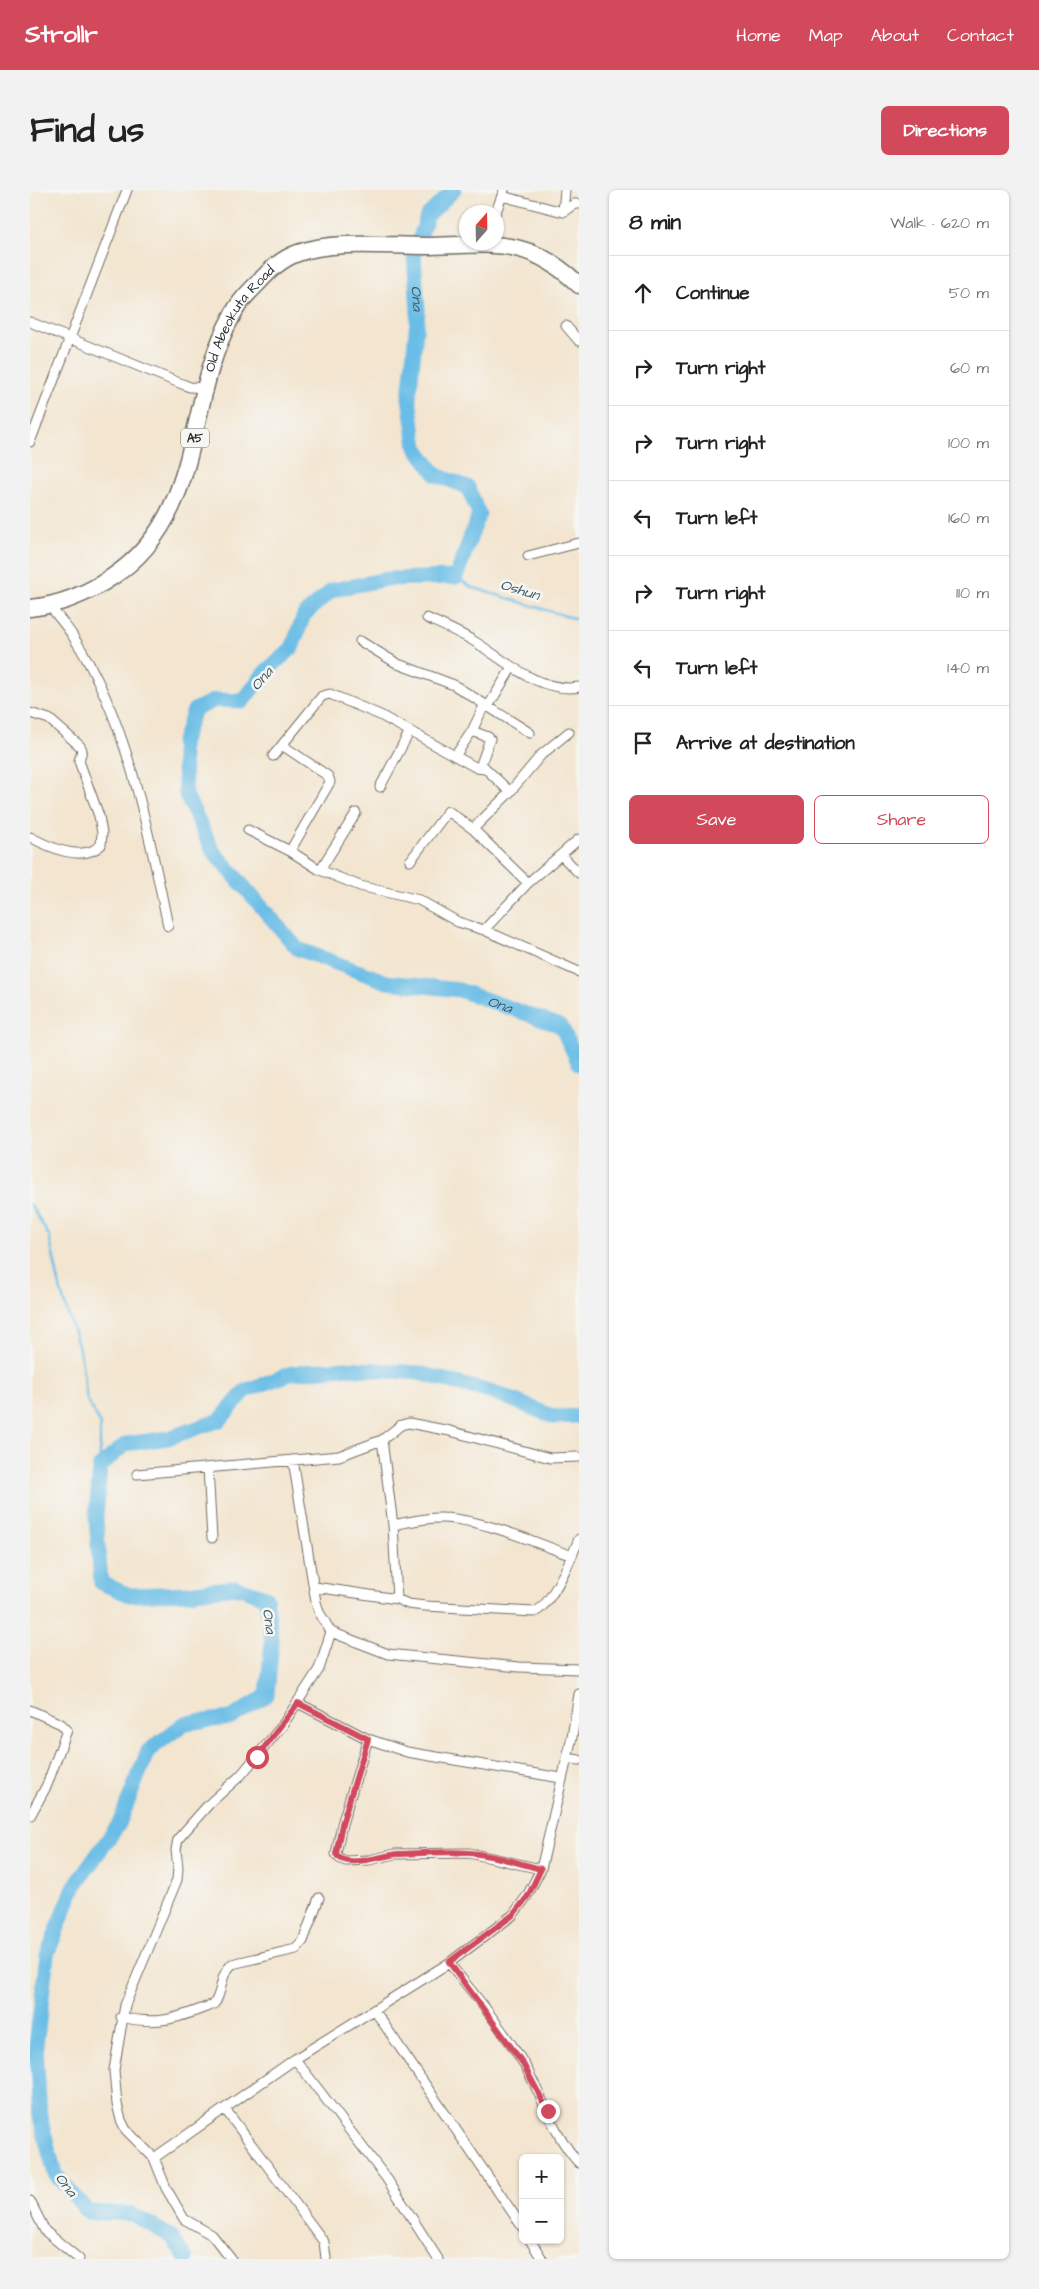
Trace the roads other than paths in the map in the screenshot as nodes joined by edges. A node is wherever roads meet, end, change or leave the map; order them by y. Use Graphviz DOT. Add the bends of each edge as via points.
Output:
graph roads {
  1 [pos="126,190"];
  2 [pos="565,190"];
  3 [pos="503,193"];
  4 [pos="579,204"];
  5 [pos="499,205"];
  6 [pos="563,212"];
  7 [pos="459,244"];
  8 [pos="504,245"];
  9 [pos="576,279"];
  10 [pos="30,322"];
  11 [pos="566,326"];
  12 [pos="69,338"];
  13 [pos="579,341"];
  14 [pos="206,388"];
  15 [pos="30,442"];
  16 [pos="579,543"];
  17 [pos="528,556"];
  18 [pos="48,605"];
  19 [pos="30,608"];
  20 [pos="427,618"];
  21 [pos="360,641"];
  22 [pos="512,667"];
  23 [pos="579,687"];
  24 [pos="489,705"];
  25 [pos="30,713"];
  26 [pos="410,731"];
  27 [pos="472,731"];
  28 [pos="530,732"];
  29 [pos="569,732"];
  30 [pos="282,745"];
  31 [pos="273,756"];
  32 [pos="455,756"];
  33 [pos="484,768"];
  34 [pos="380,787"];
  35 [pos="510,792"];
  36 [pos="356,813"];
  37 [pos="473,829"];
  38 [pos="248,830"];
  39 [pos="30,837"];
  40 [pos="579,839"];
  41 [pos="290,851"];
  42 [pos="561,855"];
  43 [pos="410,861"];
  44 [pos="320,870"];
  45 [pos="579,872"];
  46 [pos="528,883"];
  47 [pos="168,926"];
  48 [pos="484,930"];
  49 [pos="579,972"];
  50 [pos="382,1440"];
  51 [pos="579,1457"];
  52 [pos="293,1460"];
  53 [pos="208,1468"];
  54 [pos="137,1474"];
  55 [pos="393,1525"];
  56 [pos="212,1538"];
  57 [pos="579,1539"];
  58 [pos="572,1556"];
  59 [pos="315,1587"];
  60 [pos="397,1599"];
  61 [pos="331,1632"];
  62 [pos="579,1669"];
  63 [pos="579,1694"];
  64 [pos="298,1703"];
  65 [pos="30,1710"];
  66 [pos="368,1739"];
  67 [pos="567,1758"];
  68 [pos="579,1760"];
  69 [pos="561,1778"];
  70 [pos="30,1816"];
  71 [pos="541,1869"];
  72 [pos="319,1898"];
  73 [pos="449,1962"];
  74 [pos="375,2011"];
  75 [pos="122,2018"];
  76 [pos="295,2059"];
  77 [pos="225,2109"];
  78 [pos="154,2158"];
  79 [pos="579,2163"];
  80 [pos="30,2201"];
  81 [pos="519,2222"];
  82 [pos="533,2244"];
  83 [pos="326,2258"];
  84 [pos="79,2259"];
  85 [pos="231,2259"];
  86 [pos="438,2259"];
  87 [pos="542,2259"];
  1 -- 12 [label="street"];
  2 -- 6 [label="street"];
  3 -- 5 [label="street"];
  3 -- 6 [label="street"];
  4 -- 6 [label="street"];
  7 -- 14 [label="highway, Old Abeokuta Road / A5" via="332,247 297,254 274,266 242,301 225,330"];
  8 -- 9 [label="highway, Old Abeokuta Road / A5" via="530,252"];
  10 -- 12 [label="street"];
  11 -- 13 [label="street"];
  12 -- 14 [label="street" via="190,387"];
  12 -- 15 [label="street"];
  14 -- 18 [label="highway, Old Abeokuta Road / A5" via="187,469 160,528 122,571 77,597"];
  16 -- 17 [label="street"];
  18 -- 19 [label="highway, Old Abeokuta Road / A5"];
  18 -- 47 [label="street" via="74,637 110,710 154,857"];
  20 -- 22 [label="street" via="472,640"];
  21 -- 24 [label="street" via="398,664 454,685"];
  22 -- 23 [label="street" via="556,686"];
  22 -- 24 [label="street"];
  24 -- 27 [label="street" via="483,708"];
  24 -- 28 [label="street"];
  25 -- 39 [label="street" via="49,719 80,746 79,761 99,816 102,845 96,850 60,851"];
  26 -- 30 [label="street" via="330,694 322,696"];
  26 -- 32 [label="street"];
  26 -- 34 [label="street"];
  27 -- 32 [label="street"];
  27 -- 33 [label="street" via="490,739 482,758"];
  29 -- 35 [label="street" via="541,755"];
  30 -- 31 [label="street"];
  30 -- 41 [label="street" via="328,776 330,782"];
  32 -- 33 [label="street" via="477,768"];
  33 -- 35 [label="street"];
  35 -- 37 [label="street"];
  36 -- 44 [label="street"];
  37 -- 43 [label="street" via="448,811"];
  37 -- 46 [label="street"];
  38 -- 41 [label="street"];
  40 -- 42 [label="street"];
  41 -- 44 [label="street"];
  42 -- 45 [label="street"];
  42 -- 46 [label="street"];
  44 -- 48 [label="street" via="360,886 419,900 458,922"];
  46 -- 48 [label="street"];
  48 -- 49 [label="street"];
  50 -- 51 [label="street" via="401,1425 409,1423 550,1458"];
  50 -- 52 [label="street" via="339,1456"];
  50 -- 55 [label="street"];
  52 -- 53 [label="street"];
  52 -- 59 [label="street"];
  53 -- 54 [label="street"];
  53 -- 56 [label="street"];
  55 -- 58 [label="street" via="430,1518 457,1519"];
  55 -- 60 [label="street"];
  57 -- 58 [label="street"];
  58 -- 60 [label="street" via="548,1601 534,1612 425,1606"];
  59 -- 60 [label="street"];
  59 -- 61 [label="street" via="319,1612"];
  61 -- 62 [label="street" via="388,1654 519,1667"];
  61 -- 64 [label="street" via="323,1661"];
  63 -- 67 [label="street"];
  64 -- 66 [label="street"];
  64 -- 75 [label="street" via="257,1757 178,1838 177,1880"];
  65 -- 70 [label="street" via="67,1730 47,1785"];
  66 -- 69 [label="street" via="407,1752"];
  66 -- 71 [label="street" via="342,1824 336,1854 339,1858 346,1861 395,1854 469,1853"];
  67 -- 68 [label="street"];
  67 -- 69 [label="street"];
  69 -- 71 [label="street"];
  71 -- 73 [label="street" via="528,1896 513,1915"];
  72 -- 75 [label="street" via="303,1941 296,1949 232,1964 224,1972 214,2004 169,2020 152,2022"];
  73 -- 74 [label="street"];
  73 -- 79 [label="street" via="522,2062 542,2097 554,2130"];
  74 -- 76 [label="street"];
  74 -- 81 [label="street"];
  75 -- 78 [label="street" via="114,2070 121,2120 126,2130"];
  76 -- 77 [label="street"];
  76 -- 86 [label="street" via="387,2179"];
  77 -- 78 [label="street"];
  77 -- 83 [label="street" via="324,2242"];
  78 -- 85 [label="street" via="184,2219 212,2235"];
  80 -- 84 [label="street" via="45,2231"];
  82 -- 87 [label="street"];
}
